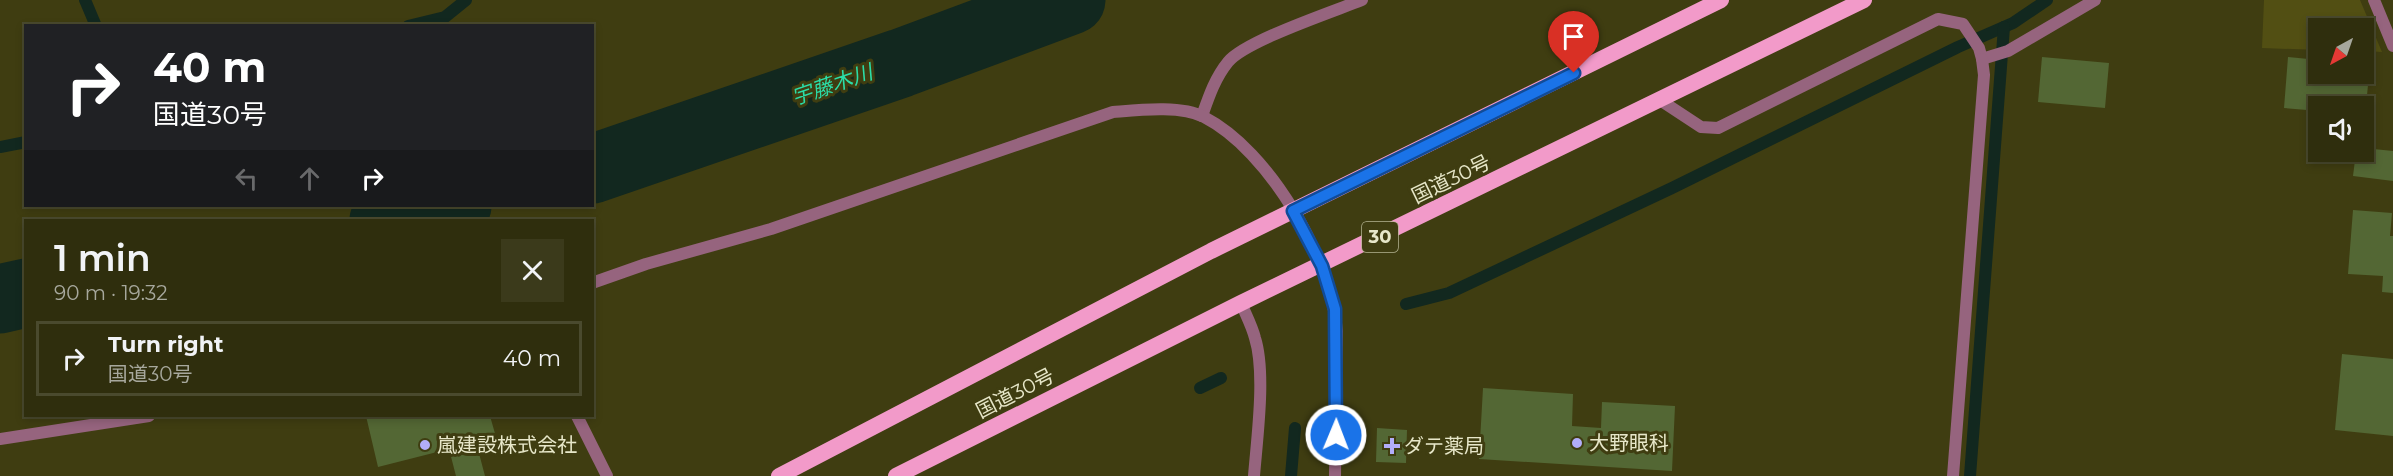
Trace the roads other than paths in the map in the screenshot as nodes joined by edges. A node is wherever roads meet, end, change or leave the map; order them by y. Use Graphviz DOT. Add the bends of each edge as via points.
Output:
graph roads {
  1 [pos="1362,0"];
  2 [pos="1721,0"];
  3 [pos="1864,0"];
  4 [pos="2095,0"];
  5 [pos="2374,0"];
  6 [pos="2393,46"];
  7 [pos="1983,54"];
  8 [pos="1660,100"];
  9 [pos="1202,116"];
  10 [pos="1293,211"];
  11 [pos="1322,266"];
  12 [pos="594,282"];
  13 [pos="1241,303"];
  14 [pos="143,417"];
  15 [pos="578,417"];
  16 [pos="0,439"];
  17 [pos="607,476"];
  18 [pos="779,476"];
  19 [pos="896,476"];
  20 [pos="1254,476"];
  21 [pos="1335,476"];
  22 [pos="1953,476"];
  1 -- 9 [label="street" via="1249,46 1229,60 1214,83"];
  2 -- 10 [label="highway, 国道30号"];
  3 -- 8 [label="highway, 国道30号 / 30"];
  4 -- 7 [label="street" via="2008,51"];
  5 -- 6 [label="street"];
  7 -- 8 [label="street" via="1963,24 1938,19 1718,128 1701,127"];
  7 -- 22 [label="street"];
  8 -- 11 [label="highway, 国道30号 / 30"];
  9 -- 10 [label="street" via="1232,135 1266,170"];
  9 -- 12 [label="street" via="1156,108 1113,112 771,229"];
  10 -- 11 [label="street"];
  10 -- 18 [label="highway, 国道30号"];
  11 -- 13 [label="highway, 国道30号 / 30"];
  11 -- 21 [label="street" via="1335,309 1337,332"];
  13 -- 19 [label="highway, 国道30号 / 30"];
  13 -- 20 [label="street" via="1258,353 1260,394"];
  14 -- 16 [label="street"];
  15 -- 17 [label="street"];
}
